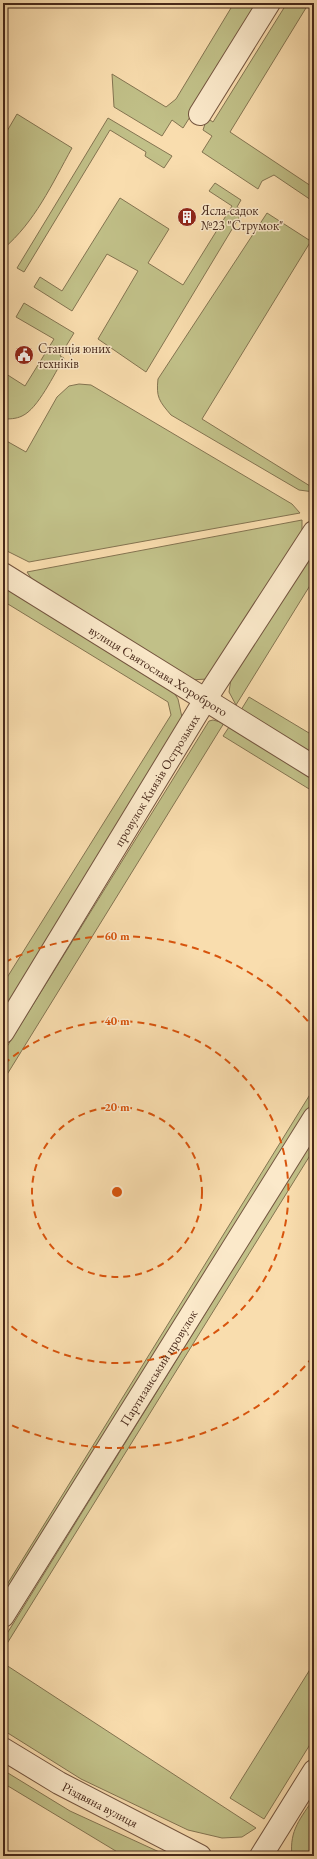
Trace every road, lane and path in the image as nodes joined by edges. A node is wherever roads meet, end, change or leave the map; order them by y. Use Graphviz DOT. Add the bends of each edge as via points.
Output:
graph roads {
  1 [pos="269,3"];
  2 [pos="200,114"];
  3 [pos="314,532"];
  4 [pos="3,574"];
  5 [pos="205,700"];
  6 [pos="314,767"];
  7 [pos="3,1032"];
  8 [pos="314,1118"];
  9 [pos="3,1616"];
  10 [pos="3,1749"];
  11 [pos="314,1771"];
  12 [pos="200,1856"];
  13 [pos="261,1856"];
  1 -- 2 [label="street"];
  3 -- 5 [label="street, провулок Князів Острозьких"];
  4 -- 5 [label="street, вулиця Святослава Хороброго"];
  5 -- 6 [label="street, вулиця Святослава Хороброго"];
  5 -- 7 [label="street, провулок Князів Острозьких"];
  8 -- 9 [label="street, Партизанський провулок"];
  10 -- 12 [label="street, Різдвяна вулиця" via="59,1783"];
  11 -- 13 [label="street"];
}
